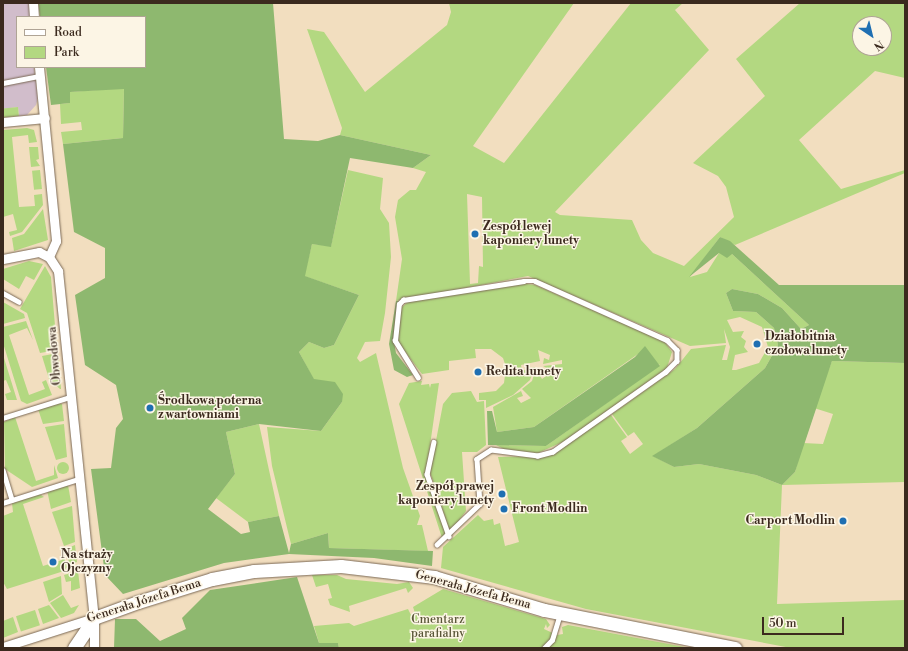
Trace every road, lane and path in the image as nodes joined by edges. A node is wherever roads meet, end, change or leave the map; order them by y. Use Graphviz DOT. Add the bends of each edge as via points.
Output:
graph roads {
  1 [pos="33,3"];
  2 [pos="34,16"];
  3 [pos="40,72"];
  4 [pos="3,83"];
  5 [pos="44,118"];
  6 [pos="3,122"];
  7 [pos="49,257"];
  8 [pos="3,259"];
  9 [pos="3,293"];
  10 [pos="19,302"];
  11 [pos="418,378"];
  12 [pos="70,397"];
  13 [pos="3,418"];
  14 [pos="434,442"];
  15 [pos="3,470"];
  16 [pos="78,479"];
  17 [pos="12,500"];
  18 [pos="3,503"];
  19 [pos="449,536"];
  20 [pos="437,545"];
  21 [pos="560,613"];
  22 [pos="94,618"];
  23 [pos="3,647"];
  24 [pos="74,648"];
  25 [pos="94,648"];
  26 [pos="544,648"];
  27 [pos="736,648"];
  1 -- 2 [label="street"];
  3 -- 4 [label="lane"];
  3 -- 5 [label="street"];
  5 -- 6 [label="street"];
  5 -- 7 [label="street" via="56,241"];
  7 -- 8 [label="street" via="29,252"];
  7 -- 12 [label="street, Obwodowa" via="60,280"];
  9 -- 10 [label="lane"];
  11 -- 19 [label="lane" via="395,341 399,304 403,300 524,281 535,281 667,340 678,350 677,361 666,372 552,452 538,456 491,450 477,459 480,504"];
  12 -- 13 [label="lane"];
  12 -- 16 [label="street, Obwodowa"];
  14 -- 19 [label="lane" via="427,474"];
  15 -- 17 [label="lane"];
  16 -- 17 [label="lane"];
  16 -- 22 [label="street, Obwodowa"];
  17 -- 18 [label="lane"];
  19 -- 20 [label="lane"];
  21 -- 22 [label="street, Generała Józefa Bema" via="434,577 380,568 318,566 212,579"];
  21 -- 26 [label="lane" via="552,640"];
  21 -- 27 [label="street, Generała Józefa Bema"];
  22 -- 23 [label="street, Generała Józefa Bema"];
  22 -- 24 [label="street"];
  22 -- 25 [label="street, Obwodowa"];
}
